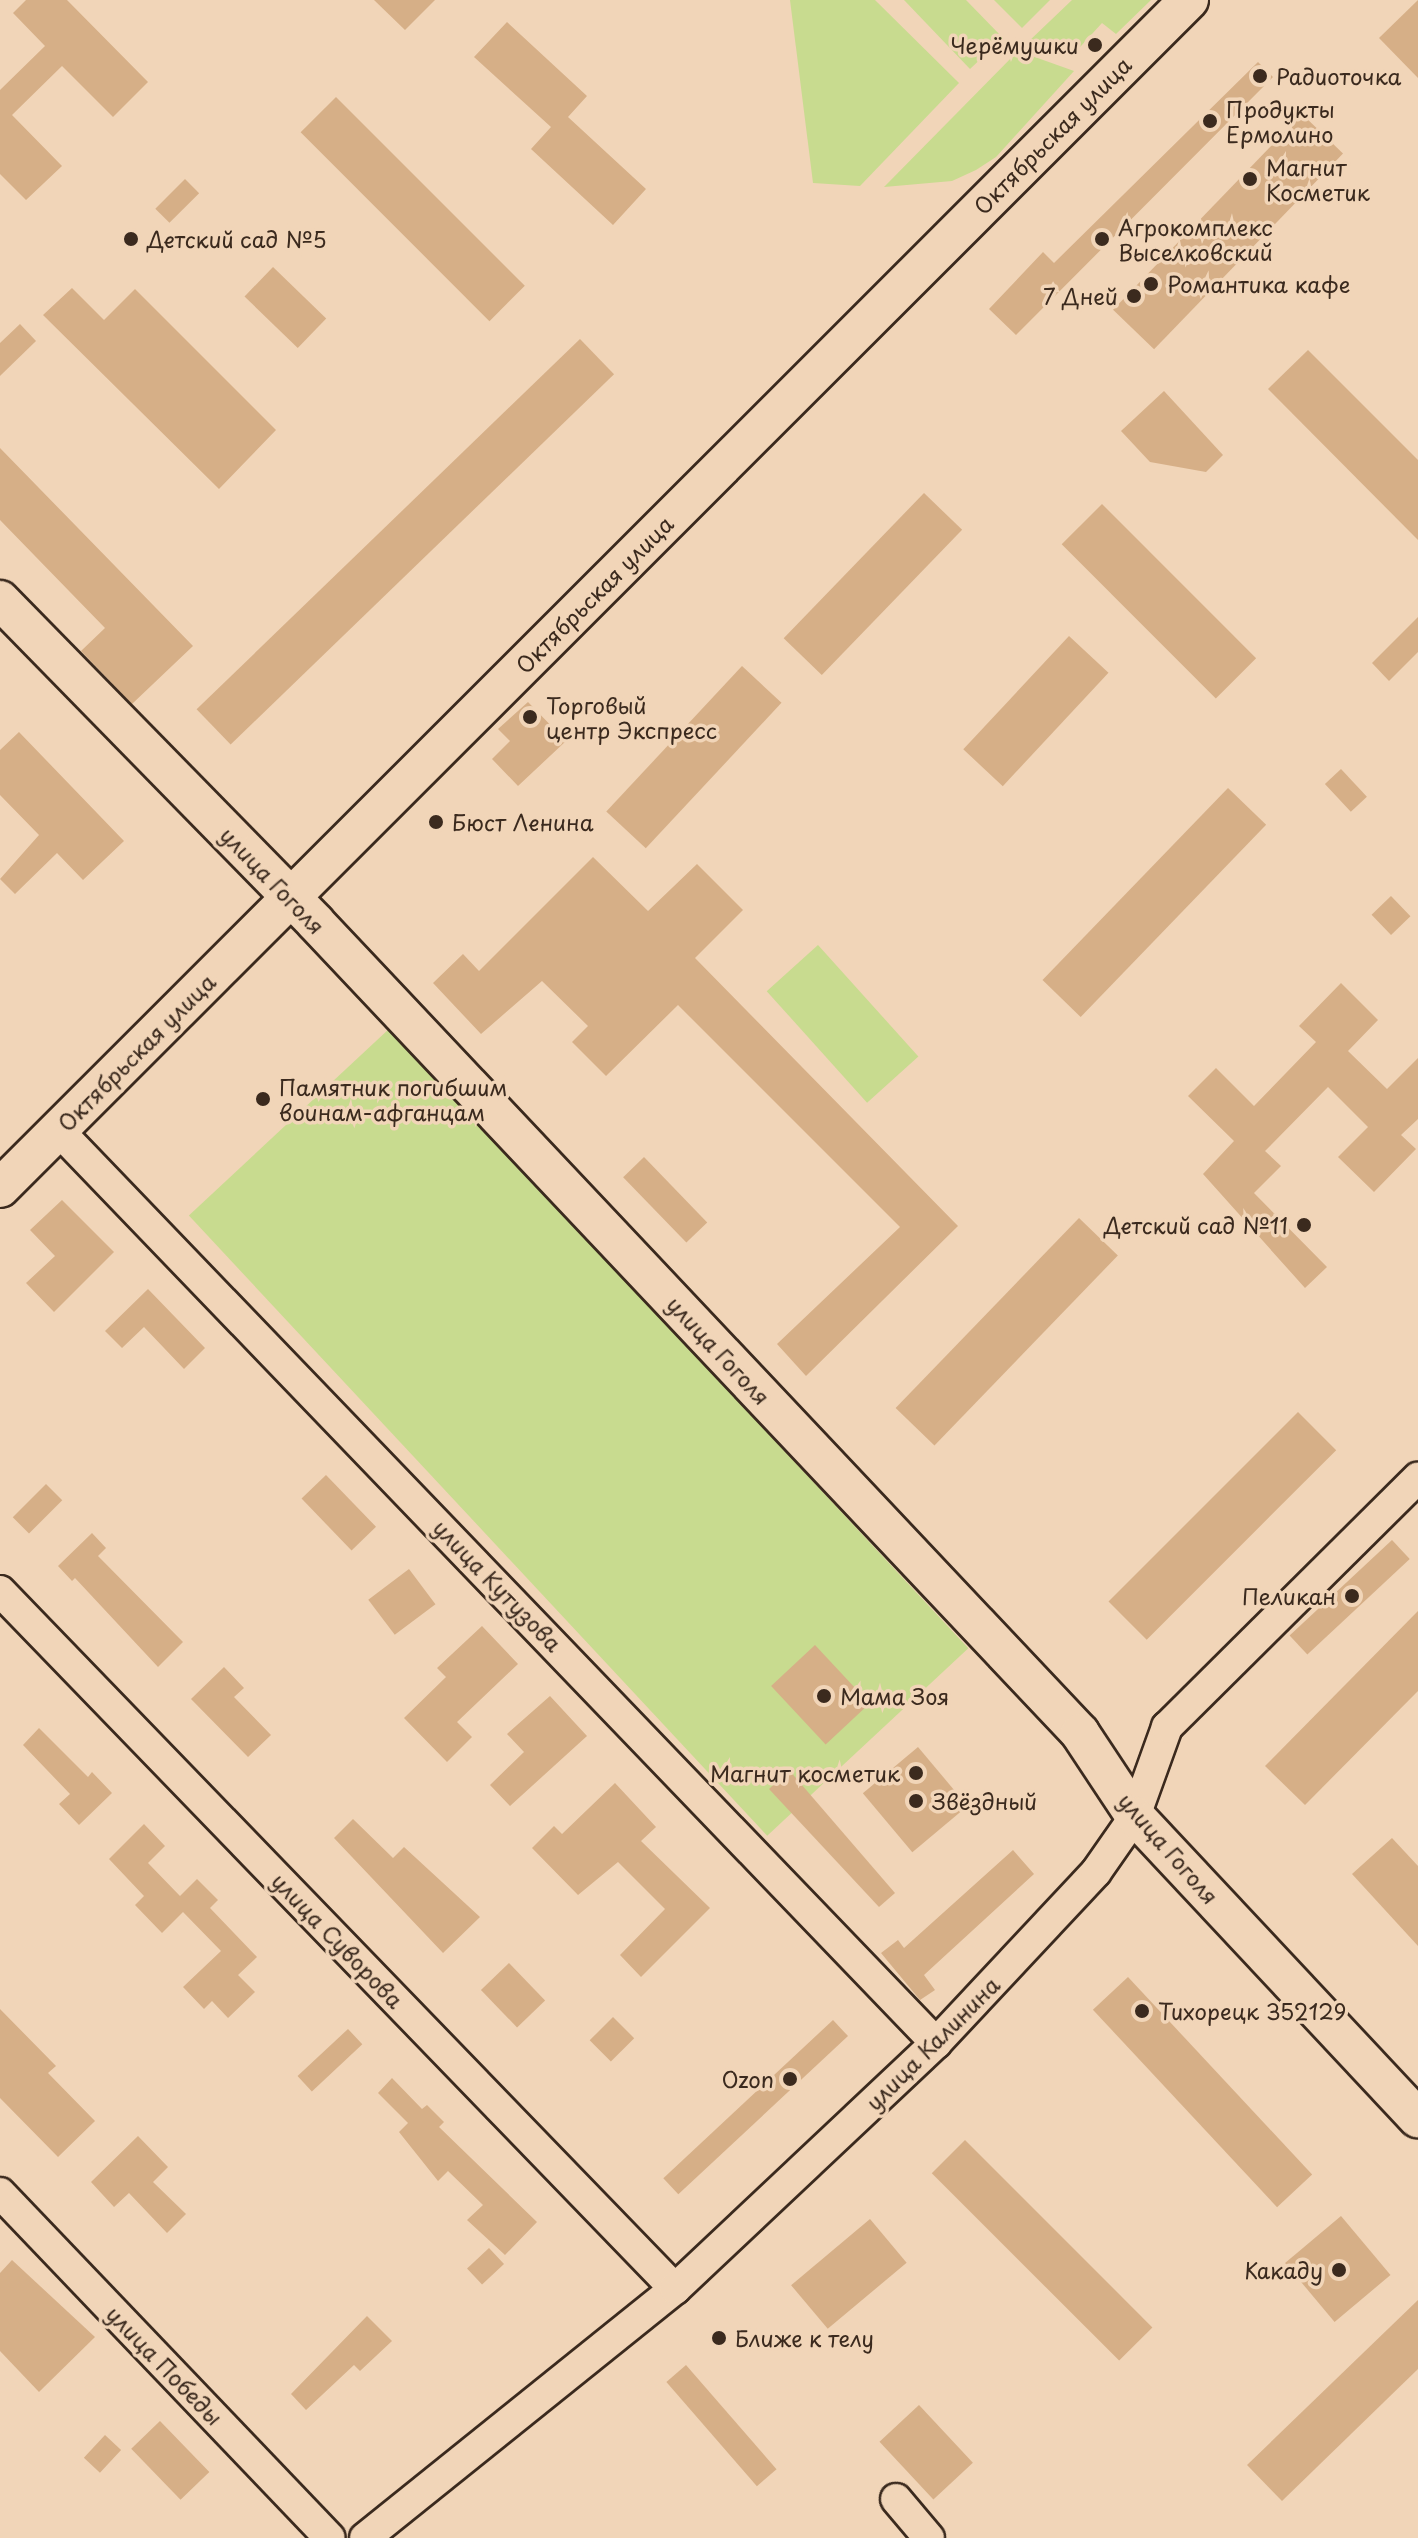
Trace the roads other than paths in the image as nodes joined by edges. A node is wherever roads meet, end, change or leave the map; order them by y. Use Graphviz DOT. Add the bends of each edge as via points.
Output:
graph roads {
  1 [pos="1189,0"];
  2 [pos="0,600"];
  3 [pos="292,898"];
  4 [pos="58,1130"];
  5 [pos="0,1188"];
  6 [pos="1418,1478"];
  7 [pos="0,1591"];
  8 [pos="1135,1816"];
  9 [pos="936,2043"];
  10 [pos="1418,2118"];
  11 [pos="0,2193"];
  12 [pos="675,2289"];
  13 [pos="896,2499"];
  14 [pos="330,2538"];
  15 [pos="365,2538"];
  16 [pos="929,2538"];
  1 -- 3 [label="main road, Октябрьская улица"];
  2 -- 3 [label="main road, улица Гоголя"];
  3 -- 4 [label="main road, Октябрьская улица"];
  3 -- 8 [label="main road, улица Гоголя" via="1080,1733"];
  4 -- 5 [label="main road, Октябрьская улица"];
  4 -- 9 [label="street, улица Кутузова"];
  6 -- 8 [label="street, улица Калинина" via="1167,1727"];
  7 -- 12 [label="street, улица Суворова"];
  8 -- 9 [label="street, улица Калинина" via="1096,1872"];
  8 -- 10 [label="main road, улица Гоголя"];
  9 -- 12 [label="street, улица Калинина"];
  11 -- 14 [label="street, улица Победы"];
  12 -- 15 [label="street, улица Калинина"];
  13 -- 16 [label="street"];
}
